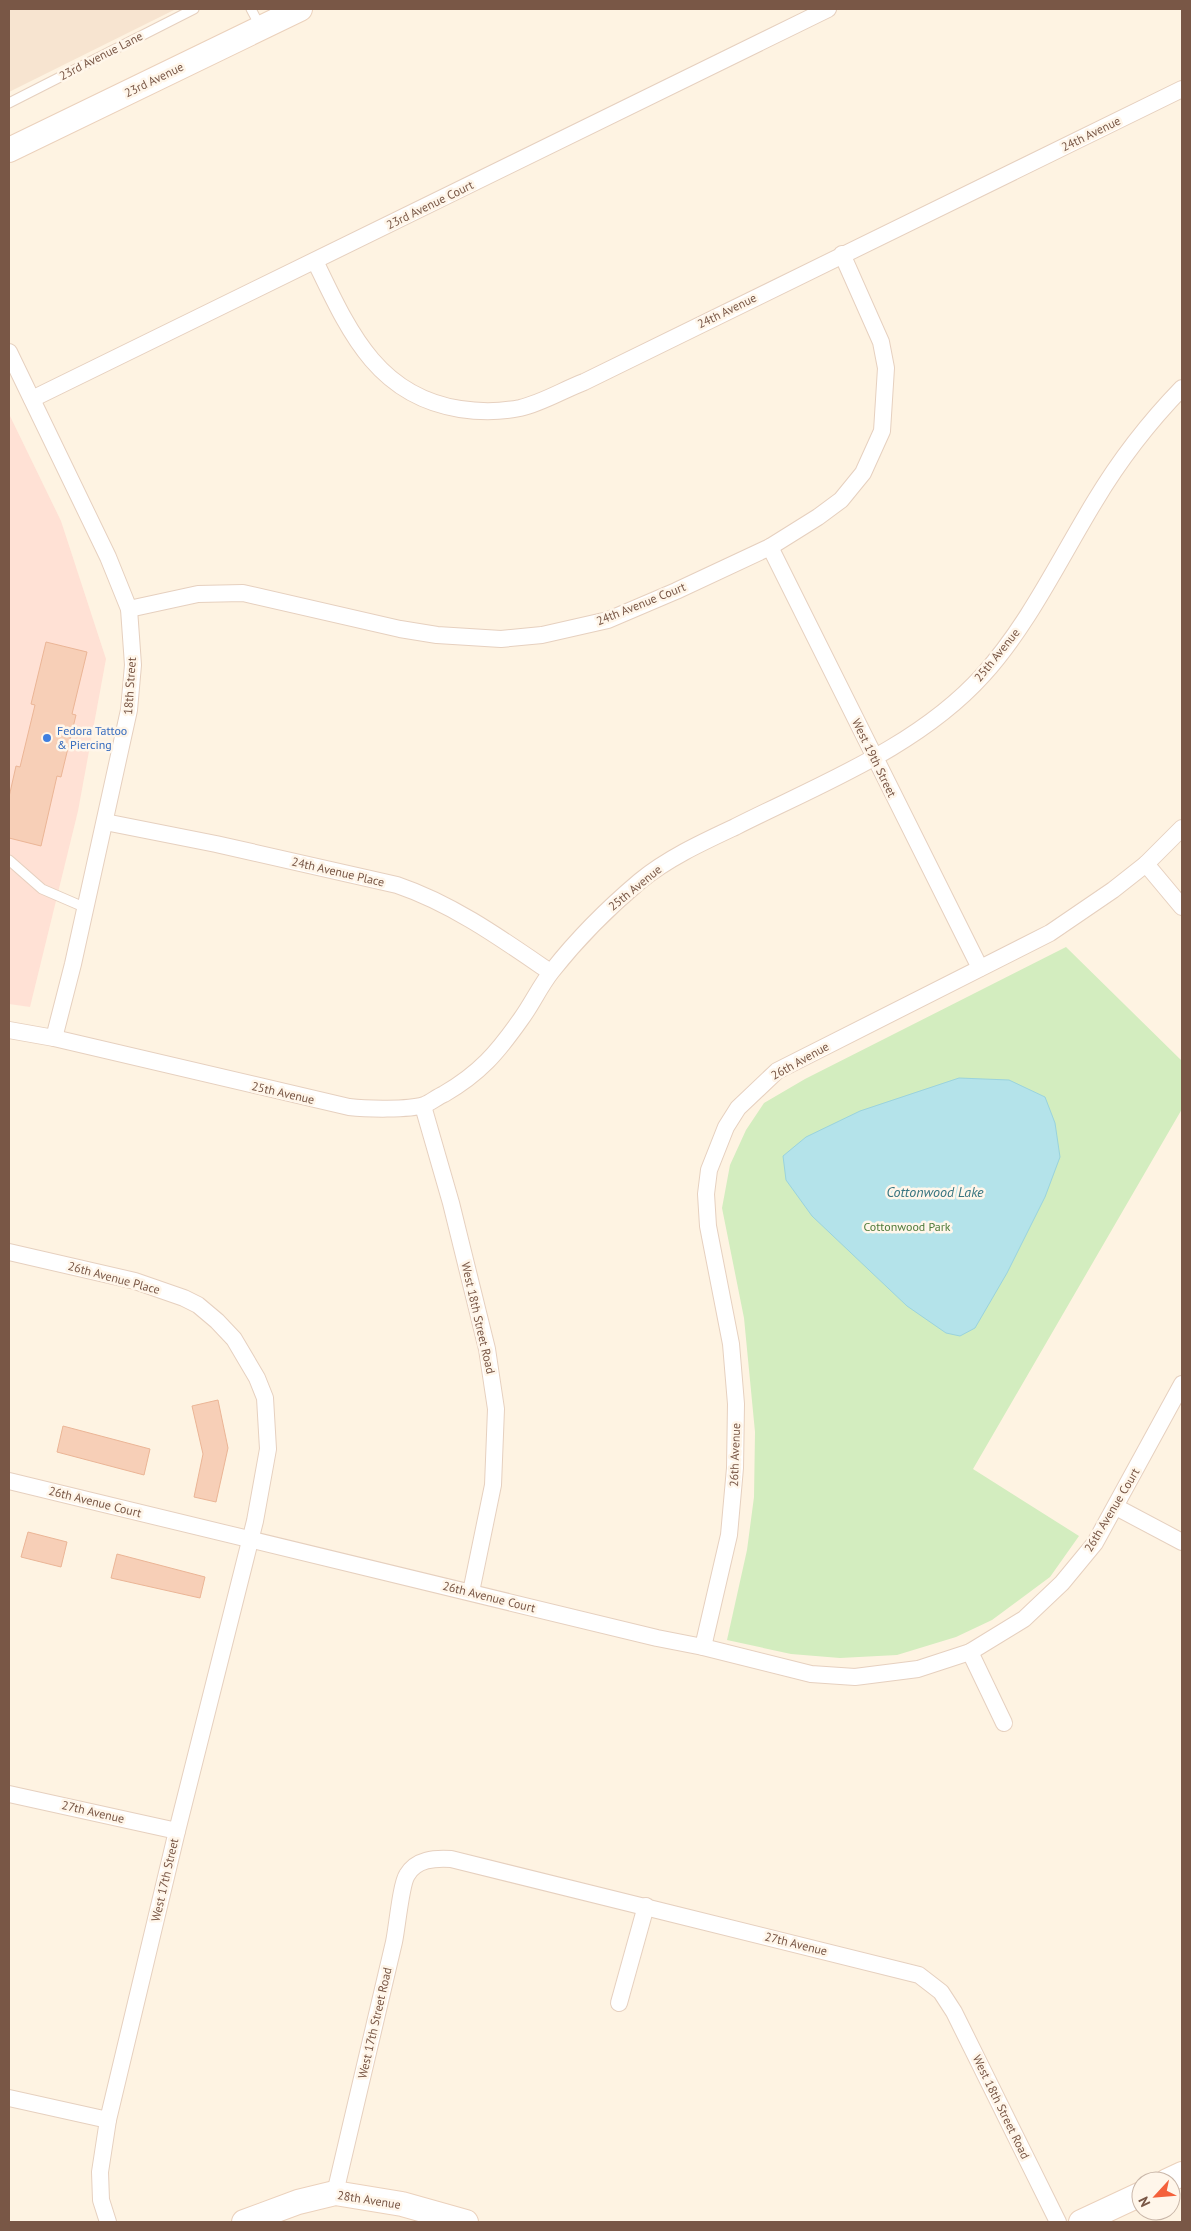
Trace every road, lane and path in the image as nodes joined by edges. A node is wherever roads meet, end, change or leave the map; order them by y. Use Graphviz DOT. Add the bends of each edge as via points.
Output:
graph roads {
  1 [pos="194,9"];
  2 [pos="300,9"];
  3 [pos="828,9"];
  4 [pos="256,18"];
  5 [pos="1182,89"];
  6 [pos="9,103"];
  7 [pos="9,150"];
  8 [pos="842,254"];
  9 [pos="315,261"];
  10 [pos="9,352"];
  11 [pos="1182,388"];
  12 [pos="32,399"];
  13 [pos="770,547"];
  14 [pos="129,609"];
  15 [pos="874,757"];
  16 [pos="105,822"];
  17 [pos="1182,828"];
  18 [pos="9,860"];
  19 [pos="1146,864"];
  20 [pos="1182,907"];
  21 [pos="86,908"];
  22 [pos="980,968"];
  23 [pos="550,972"];
  24 [pos="9,1030"];
  25 [pos="54,1038"];
  26 [pos="423,1106"];
  27 [pos="9,1252"];
  28 [pos="1182,1384"];
  29 [pos="9,1481"];
  30 [pos="1116,1507"];
  31 [pos="251,1539"];
  32 [pos="1182,1542"];
  33 [pos="471,1592"];
  34 [pos="703,1647"];
  35 [pos="970,1652"];
  36 [pos="1004,1722"];
  37 [pos="9,1794"];
  38 [pos="176,1831"];
  39 [pos="424,1860"];
  40 [pos="646,1906"];
  41 [pos="941,1992"];
  42 [pos="619,2003"];
  43 [pos="9,2098"];
  44 [pos="108,2120"];
  45 [pos="335,2193"];
  46 [pos="1131,2199"];
  47 [pos="108,2222"];
  48 [pos="244,2222"];
  49 [pos="466,2222"];
  50 [pos="1058,2222"];
  51 [pos="1082,2222"];
  1 -- 6 [label="lane, 23rd Avenue Lane"];
  2 -- 4 [label="main road, 23rd Avenue"];
  3 -- 9 [label="street, 23rd Avenue Court"];
  4 -- 7 [label="main road, 23rd Avenue"];
  5 -- 8 [label="street, 24th Avenue"];
  8 -- 9 [label="street, 24th Avenue" via="584,382 523,407 480,412 440,406 390,379 372,362 348,328"];
  8 -- 13 [label="street, 24th Avenue Court" via="881,342 886,368 882,431 863,473 842,500"];
  9 -- 12 [label="street, 23rd Avenue Court"];
  10 -- 12 [label="street, 18th Street"];
  11 -- 15 [label="street, 25th Avenue" via="1156,415 1112,475 1028,615 983,675 942,712"];
  12 -- 14 [label="street, 18th Street" via="108,557"];
  13 -- 14 [label="street, 24th Avenue Court" via="608,620 542,635 501,639 400,629 243,593 198,594"];
  13 -- 15 [label="street, West 19th Street"];
  14 -- 16 [label="street, 18th Street" via="133,666 129,710"];
  15 -- 22 [label="street, West 19th Street"];
  15 -- 23 [label="street, 25th Avenue" via="662,866 593,923"];
  16 -- 21 [label="street, 18th Street"];
  16 -- 23 [label="street, 24th Avenue Place" via="216,844 411,890 462,914"];
  17 -- 19 [label="street, 26th Avenue"];
  18 -- 21 [label="lane" via="42,889"];
  19 -- 20 [label="street"];
  19 -- 22 [label="street, 26th Avenue" via="1050,933"];
  21 -- 25 [label="street, 18th Street"];
  22 -- 34 [label="street, 26th Avenue" via="776,1071 738,1108 726,1127 709,1170 706,1194 708,1226 731,1344 736,1404 735,1468 730,1534"];
  23 -- 26 [label="street, 25th Avenue" via="491,1060 466,1081"];
  24 -- 25 [label="street, 25th Avenue"];
  25 -- 26 [label="street, 25th Avenue" via="349,1108"];
  26 -- 33 [label="street, West 18th Street Road" via="487,1349 496,1409 493,1485"];
  27 -- 31 [label="street, 26th Avenue Place" via="135,1281 184,1298 198,1305 234,1340 257,1378 264,1398 268,1449"];
  28 -- 30 [label="street, 26th Avenue Court"];
  29 -- 31 [label="street, 26th Avenue Court"];
  30 -- 32 [label="street"];
  30 -- 35 [label="street, 26th Avenue Court" via="1095,1543 1062,1584 1024,1619"];
  31 -- 33 [label="street, 26th Avenue Court"];
  31 -- 38 [label="street, West 17th Street"];
  33 -- 34 [label="street, 26th Avenue Court"];
  34 -- 35 [label="street, 26th Avenue Court" via="811,1674 855,1677 918,1669"];
  35 -- 36 [label="street"];
  37 -- 38 [label="street, 27th Avenue"];
  38 -- 44 [label="street, West 17th Street"];
  39 -- 40 [label="street, 27th Avenue" via="451,1859"];
  39 -- 45 [label="street, West 17th Street Road" via="406,1876"];
  40 -- 41 [label="street, 27th Avenue" via="919,1975"];
  40 -- 42 [label="street"];
  41 -- 50 [label="street, West 18th Street Road" via="954,2012"];
  43 -- 44 [label="street"];
  44 -- 47 [label="street, West 17th Street" via="100,2172 101,2200"];
  45 -- 48 [label="main road, 28th Avenue" via="298,2202"];
  45 -- 49 [label="main road, 28th Avenue" via="402,2204"];
  46 -- 51 [label="main road"];
}
